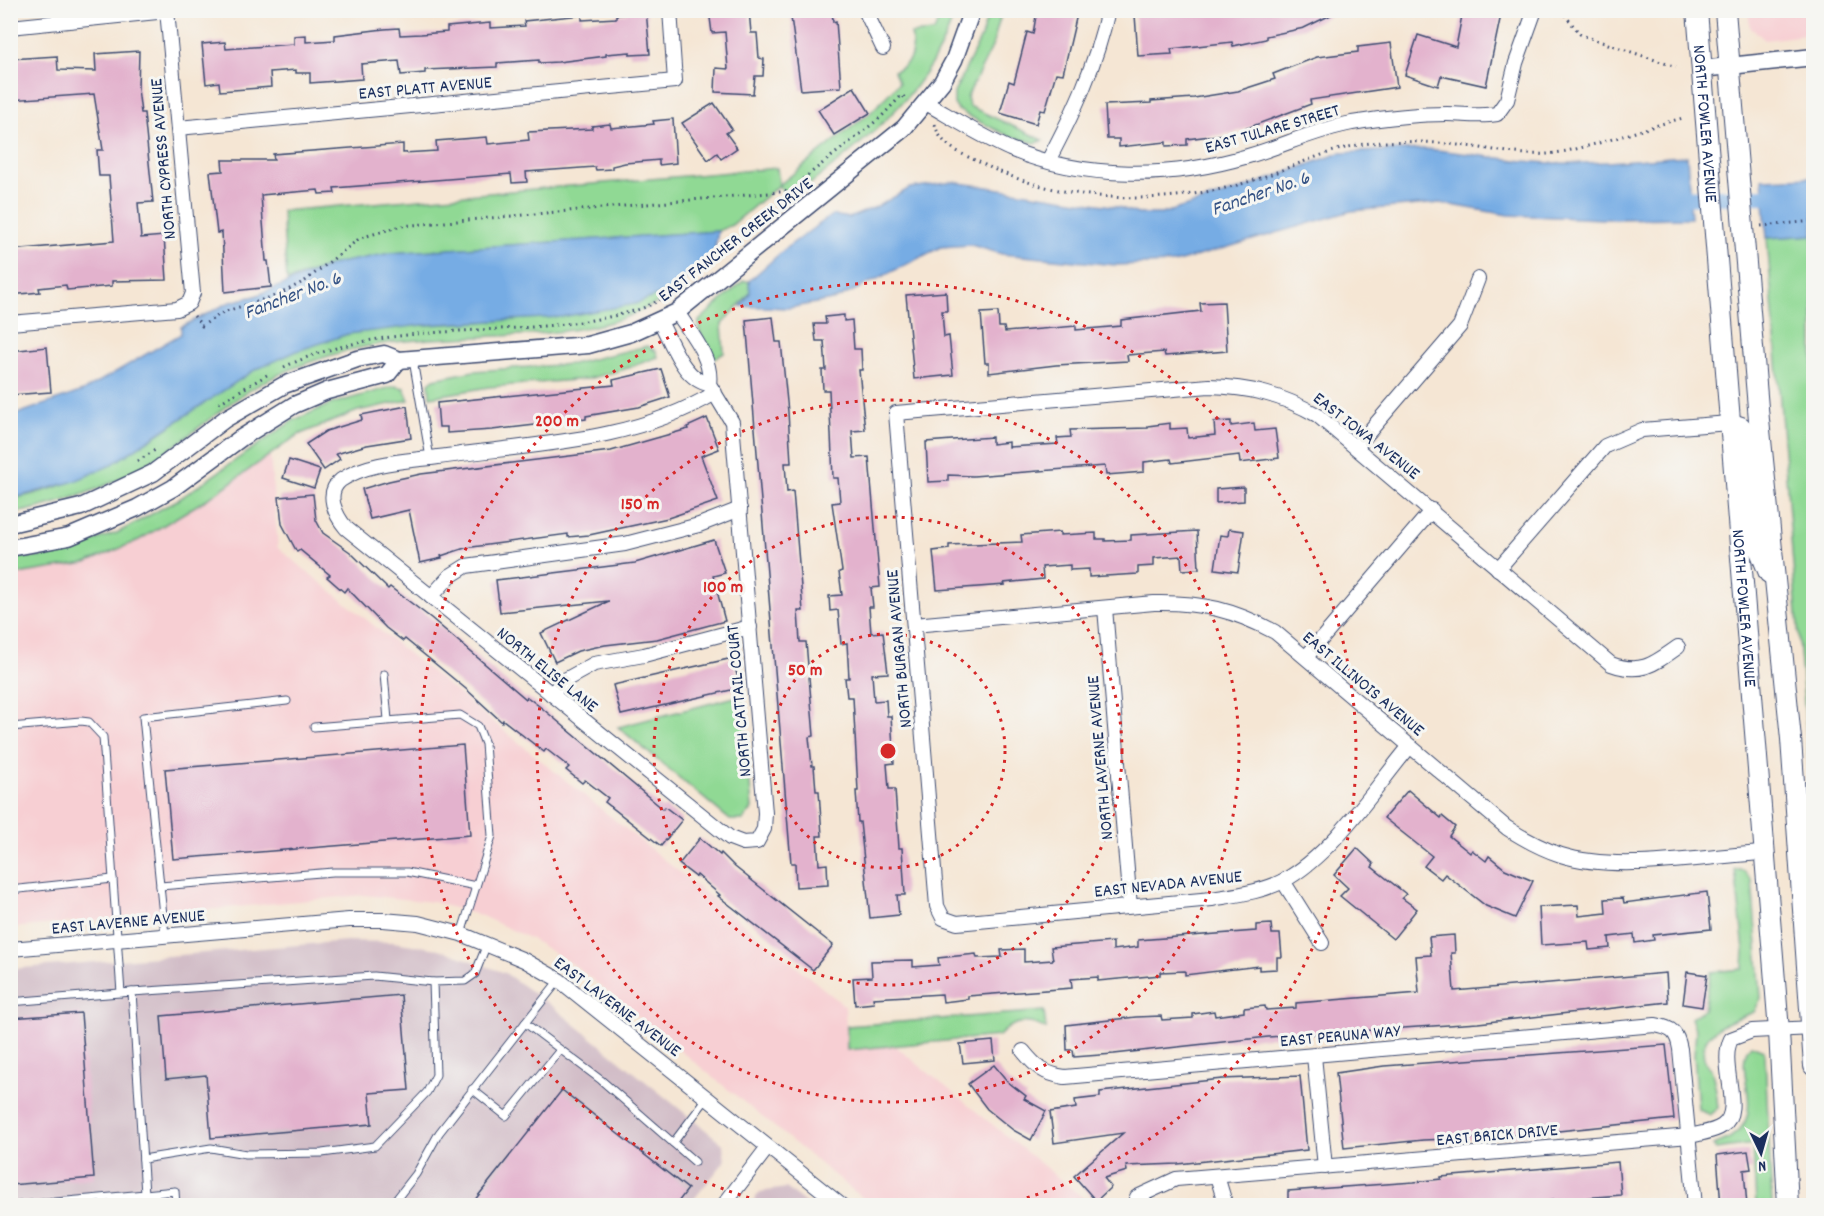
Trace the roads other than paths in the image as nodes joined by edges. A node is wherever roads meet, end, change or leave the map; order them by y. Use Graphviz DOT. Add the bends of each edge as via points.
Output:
graph roads {
  1 [pos="670,10"];
  2 [pos="865,10"];
  3 [pos="972,10"];
  4 [pos="1108,10"];
  5 [pos="1535,10"];
  6 [pos="1697,10"];
  7 [pos="1725,10"];
  8 [pos="167,11"];
  9 [pos="10,27"];
  10 [pos="883,48"];
  11 [pos="1814,57"];
  12 [pos="1731,66"];
  13 [pos="1701,69"];
  14 [pos="926,103"];
  15 [pos="178,128"];
  16 [pos="1048,161"];
  17 [pos="1478,279"];
  18 [pos="677,312"];
  19 [pos="660,322"];
  20 [pos="10,323"];
  21 [pos="406,359"];
  22 [pos="712,388"];
  23 [pos="896,413"];
  24 [pos="1729,423"];
  25 [pos="1356,447"];
  26 [pos="430,458"];
  27 [pos="740,509"];
  28 [pos="1432,510"];
  29 [pos="10,524"];
  30 [pos="10,548"];
  31 [pos="1498,569"];
  32 [pos="1777,595"];
  33 [pos="431,597"];
  34 [pos="1105,608"];
  35 [pos="914,625"];
  36 [pos="750,627"];
  37 [pos="1678,647"];
  38 [pos="1307,656"];
  39 [pos="384,674"];
  40 [pos="551,694"];
  41 [pos="287,701"];
  42 [pos="388,720"];
  43 [pos="10,727"];
  44 [pos="314,727"];
  45 [pos="1410,746"];
  46 [pos="757,842"];
  47 [pos="1764,853"];
  48 [pos="113,879"];
  49 [pos="1283,881"];
  50 [pos="160,886"];
  51 [pos="476,886"];
  52 [pos="10,890"];
  53 [pos="1130,906"];
  54 [pos="943,918"];
  55 [pos="461,934"];
  56 [pos="165,936"];
  57 [pos="118,940"];
  58 [pos="1322,943"];
  59 [pos="487,944"];
  60 [pos="10,949"];
  61 [pos="559,980"];
  62 [pos="433,982"];
  63 [pos="132,992"];
  64 [pos="121,993"];
  65 [pos="10,1002"];
  66 [pos="525,1023"];
  67 [pos="1812,1028"];
  68 [pos="1779,1031"];
  69 [pos="560,1050"];
  70 [pos="1023,1051"];
  71 [pos="1314,1056"];
  72 [pos="1814,1066"];
  73 [pos="472,1089"];
  74 [pos="707,1098"];
  75 [pos="1690,1136"];
  76 [pos="673,1143"];
  77 [pos="768,1147"];
  78 [pos="143,1159"];
  79 [pos="695,1162"];
  80 [pos="1324,1167"];
  81 [pos="1217,1176"];
  82 [pos="145,1194"];
  83 [pos="1137,1197"];
  84 [pos="11,1206"];
  85 [pos="176,1206"];
  86 [pos="391,1206"];
  87 [pos="723,1206"];
  88 [pos="842,1206"];
  89 [pos="1226,1206"];
  90 [pos="1695,1206"];
  91 [pos="1788,1206"];
  1 -- 15 [label="street, EAST PLATT AVENUE" via="675,81"];
  2 -- 10 [label="street"];
  3 -- 14 [label="street, EAST FANCHER CREEK DRIVE" via="954,60"];
  4 -- 16 [label="street" via="1094,66"];
  5 -- 16 [label="street, EAST TULARE STREET" via="1507,100 1497,114 1426,114 1350,124 1250,156 1172,172 1109,171"];
  6 -- 13 [label="main road, NORTH FOWLER AVENUE"];
  7 -- 12 [label="main road, NORTH FOWLER AVENUE"];
  8 -- 9 [label="street"];
  8 -- 15 [label="street, NORTH CYPRESS AVENUE"];
  11 -- 12 [label="street"];
  12 -- 13 [label="street"];
  12 -- 32 [label="main road, NORTH FOWLER AVENUE"];
  13 -- 24 [label="main road, NORTH FOWLER AVENUE"];
  14 -- 16 [label="street, EAST TULARE STREET" via="1011,149"];
  14 -- 18 [label="street, EAST FANCHER CREEK DRIVE" via="876,152"];
  15 -- 20 [label="street, NORTH CYPRESS AVENUE" via="193,293 191,309"];
  17 -- 25 [label="street" via="1460,326"];
  18 -- 19 [label="street, EAST FANCHER CREEK DRIVE"];
  18 -- 22 [label="street, NORTH CATTAIL COURT" via="708,363"];
  19 -- 21 [label="street, EAST FANCHER CREEK DRIVE" via="588,345"];
  19 -- 22 [label="street, NORTH CATTAIL COURT" via="689,373 697,382"];
  21 -- 26 [label="lane"];
  21 -- 29 [label="street, EAST FANCHER CREEK DRIVE" via="384,354 357,359 293,381 225,419 153,473 81,507"];
  21 -- 30 [label="street" via="387,375 327,391 294,405 173,488 137,508 69,537"];
  22 -- 26 [label="street" via="687,410 640,428"];
  22 -- 27 [label="street, NORTH CATTAIL COURT" via="732,422"];
  23 -- 25 [label="street, EAST IOWA AVENUE" via="1232,386 1290,400 1317,415"];
  23 -- 35 [label="street, NORTH BURGAN AVENUE"];
  24 -- 31 [label="street" via="1642,430 1605,446"];
  24 -- 32 [label="main road" via="1741,427 1748,438 1756,541"];
  24 -- 47 [label="main road, NORTH FOWLER AVENUE"];
  25 -- 28 [label="street, EAST IOWA AVENUE"];
  26 -- 33 [label="street, NORTH ELISE LANE" via="357,473 340,481 333,501 346,528"];
  27 -- 33 [label="street" via="699,525 625,544 466,566 450,576"];
  27 -- 36 [label="street, NORTH CATTAIL COURT"];
  28 -- 31 [label="street, EAST IOWA AVENUE"];
  28 -- 38 [label="street"];
  31 -- 37 [label="street, EAST IOWA AVENUE" via="1611,664 1643,669"];
  32 -- 67 [label="main road, NORTH FOWLER AVENUE"];
  33 -- 40 [label="street, NORTH ELISE LANE"];
  34 -- 35 [label="street, EAST ILLINOIS AVENUE"];
  34 -- 38 [label="street, EAST ILLINOIS AVENUE" via="1187,602 1217,608 1247,617"];
  34 -- 53 [label="street, NORTH LAVERNE AVENUE"];
  35 -- 54 [label="street, NORTH BURGAN AVENUE" via="937,906"];
  36 -- 40 [label="street" via="594,664 565,680"];
  36 -- 46 [label="street, NORTH CATTAIL COURT" via="765,813 764,829"];
  38 -- 45 [label="street, EAST ILLINOIS AVENUE"];
  39 -- 42 [label="lane"];
  40 -- 46 [label="street, NORTH ELISE LANE" via="730,838 743,843"];
  41 -- 50 [label="lane" via="143,717"];
  42 -- 44 [label="lane"];
  42 -- 51 [label="lane" via="460,715 478,726 485,744 492,836"];
  43 -- 48 [label="lane" via="81,721 98,728 103,737"];
  45 -- 47 [label="street, EAST ILLINOIS AVENUE" via="1507,828 1561,855 1624,863"];
  45 -- 49 [label="street, EAST NEVADA AVENUE" via="1333,839"];
  47 -- 68 [label="main road, NORTH FOWLER AVENUE"];
  48 -- 52 [label="lane"];
  48 -- 57 [label="lane"];
  49 -- 53 [label="street, EAST NEVADA AVENUE" via="1249,893"];
  49 -- 58 [label="street"];
  50 -- 51 [label="lane" via="333,872 407,872"];
  50 -- 56 [label="lane"];
  51 -- 55 [label="lane"];
  53 -- 54 [label="street, EAST NEVADA AVENUE" via="957,923"];
  55 -- 56 [label="street, EAST LAVERNE AVENUE" via="418,923 349,920"];
  55 -- 59 [label="street, EAST LAVERNE AVENUE"];
  56 -- 57 [label="street, EAST LAVERNE AVENUE"];
  57 -- 60 [label="street, EAST LAVERNE AVENUE"];
  57 -- 64 [label="lane"];
  59 -- 61 [label="street, EAST LAVERNE AVENUE"];
  59 -- 62 [label="lane" via="475,974 465,981"];
  61 -- 66 [label="lane"];
  61 -- 74 [label="street, EAST LAVERNE AVENUE"];
  62 -- 63 [label="lane" via="374,976"];
  62 -- 78 [label="lane" via="436,1075 427,1092 375,1146 322,1153 246,1154 211,1148"];
  63 -- 64 [label="lane"];
  63 -- 78 [label="lane"];
  64 -- 65 [label="lane"];
  66 -- 69 [label="lane"];
  66 -- 73 [label="lane"];
  67 -- 68 [label="street"];
  67 -- 72 [label="main road, NORTH FOWLER AVENUE"];
  68 -- 75 [label="street, EAST BRICK DRIVE" via="1752,1031 1731,1039 1726,1060 1733,1104 1731,1116 1723,1126"];
  68 -- 91 [label="main road, NORTH FOWLER AVENUE"];
  69 -- 73 [label="lane" via="506,1116"];
  69 -- 76 [label="lane"];
  70 -- 71 [label="street, EAST PERUNA WAY" via="1046,1074 1065,1077"];
  71 -- 75 [label="street, EAST PERUNA WAY" via="1655,1025 1669,1027 1678,1036"];
  71 -- 80 [label="street"];
  73 -- 86 [label="lane"];
  74 -- 76 [label="lane"];
  74 -- 77 [label="street, EAST LAVERNE AVENUE"];
  75 -- 80 [label="street, EAST BRICK DRIVE"];
  75 -- 90 [label="street"];
  76 -- 79 [label="lane"];
  77 -- 87 [label="street"];
  77 -- 88 [label="street, EAST LAVERNE AVENUE"];
  78 -- 82 [label="lane"];
  80 -- 81 [label="street, EAST BRICK DRIVE"];
  81 -- 83 [label="street, EAST BRICK DRIVE" via="1176,1179"];
  81 -- 89 [label="street"];
  82 -- 84 [label="lane"];
  82 -- 85 [label="lane" via="175,1191"];
}
